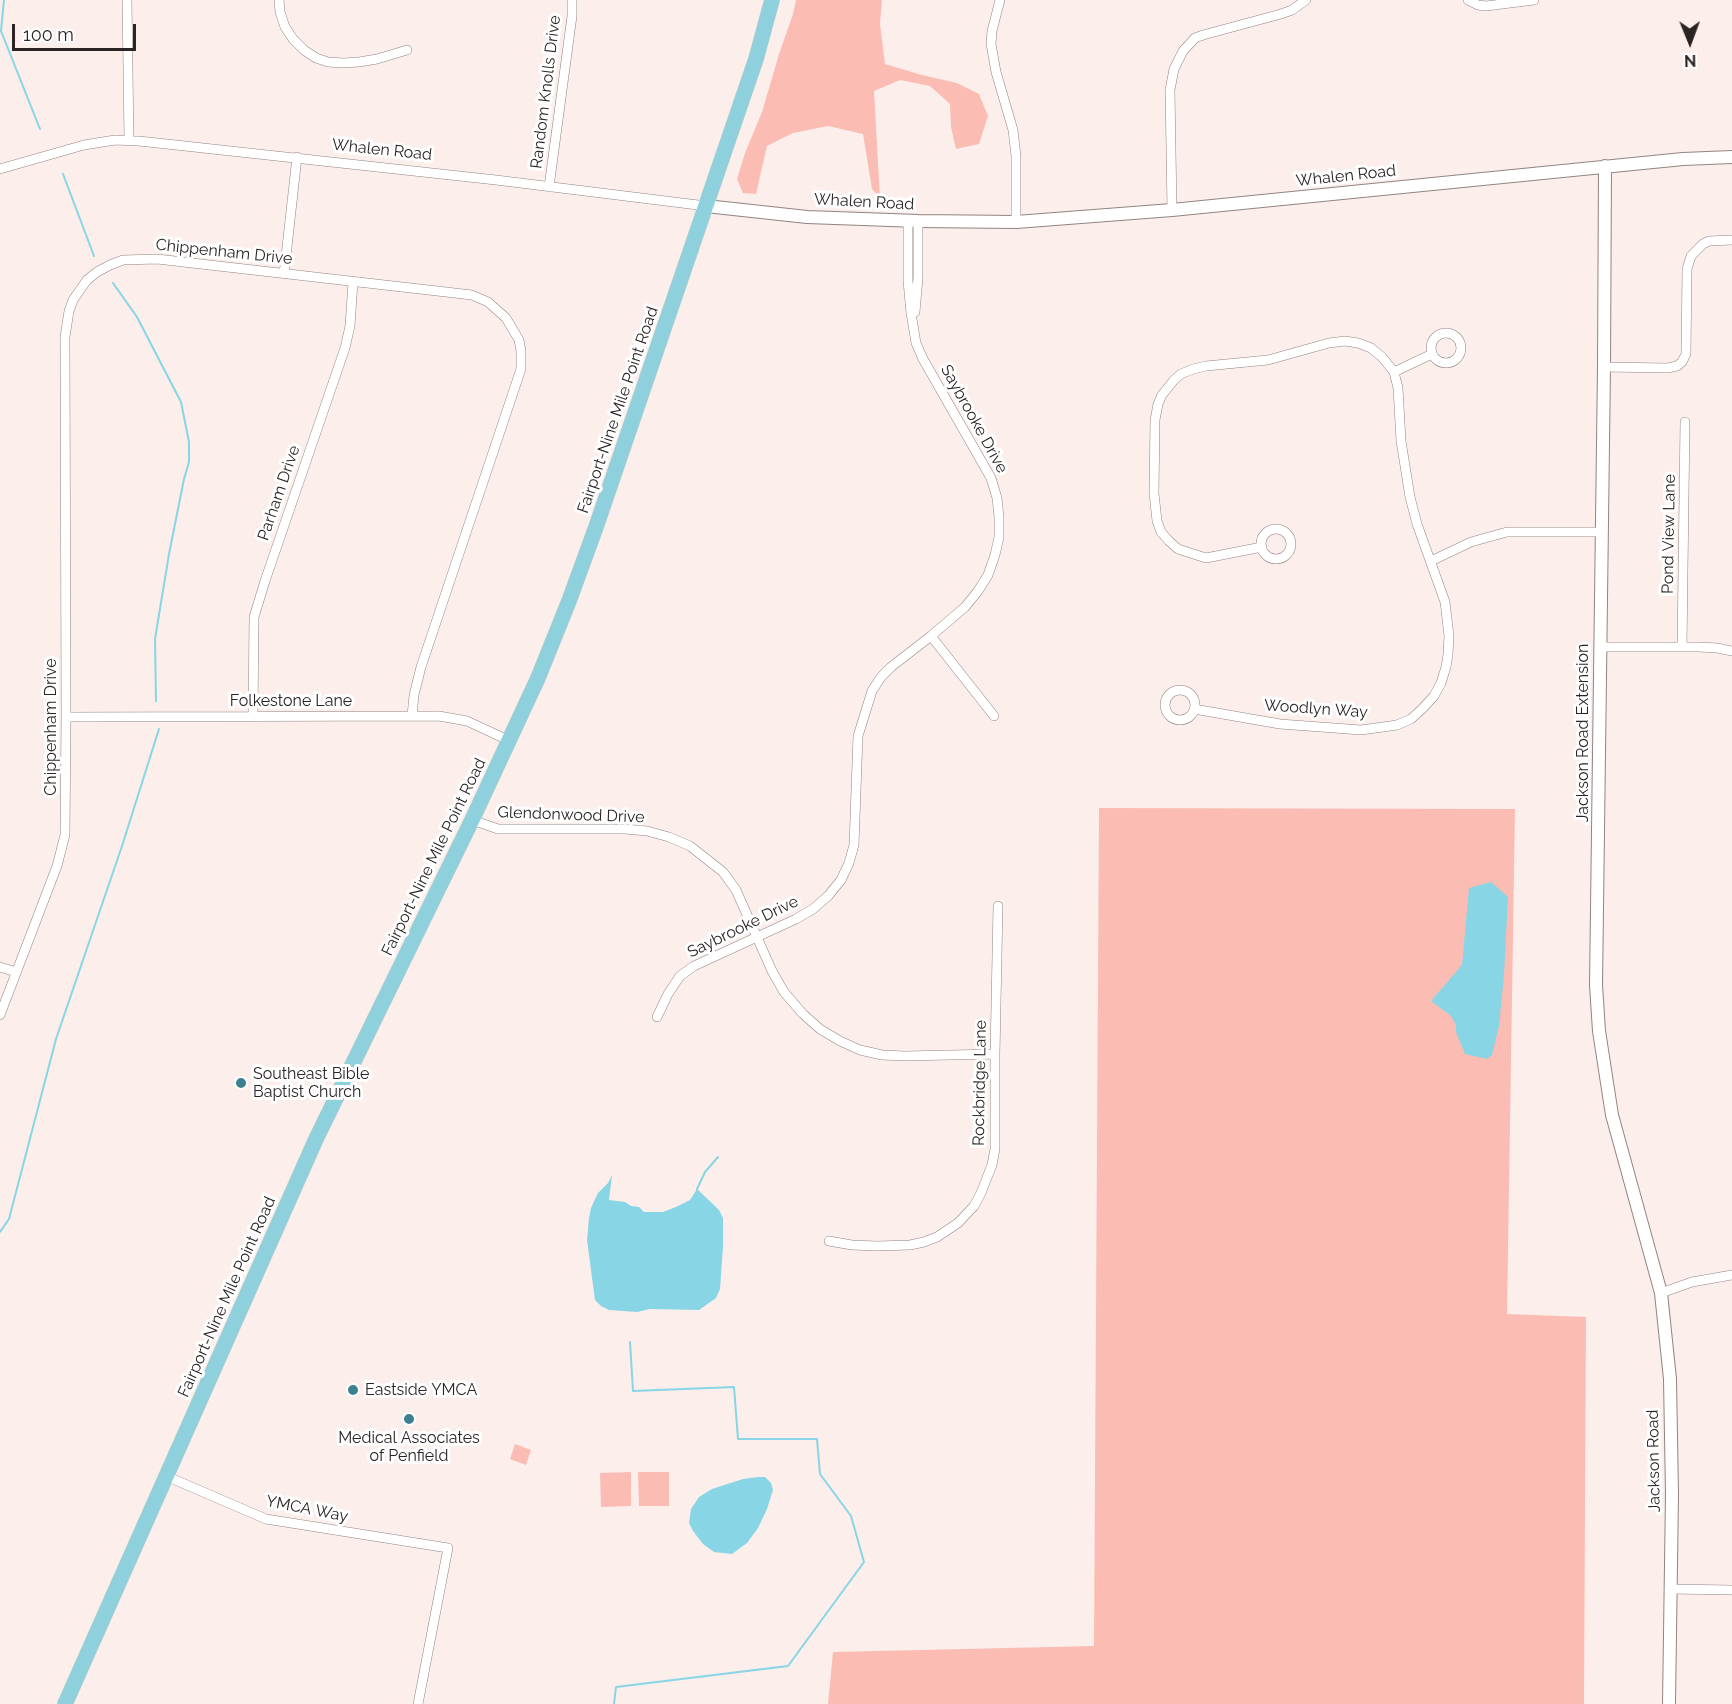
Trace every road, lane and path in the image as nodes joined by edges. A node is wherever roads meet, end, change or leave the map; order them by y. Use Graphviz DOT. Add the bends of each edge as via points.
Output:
graph roads {
  1 [pos="127,0"];
  2 [pos="279,0"];
  3 [pos="572,0"];
  4 [pos="772,0"];
  5 [pos="1000,0"];
  6 [pos="1306,0"];
  7 [pos="1468,0"];
  8 [pos="1534,0"];
  9 [pos="406,50"];
  10 [pos="129,140"];
  11 [pos="297,157"];
  12 [pos="1732,157"];
  13 [pos="1605,166"];
  14 [pos="0,169"];
  15 [pos="549,187"];
  16 [pos="706,206"];
  17 [pos="1172,210"];
  18 [pos="913,221"];
  19 [pos="1016,222"];
  20 [pos="1732,240"];
  21 [pos="284,274"];
  22 [pos="353,282"];
  23 [pos="1432,354"];
  24 [pos="1604,367"];
  25 [pos="1394,372"];
  26 [pos="1685,422"];
  27 [pos="1602,532"];
  28 [pos="1262,547"];
  29 [pos="1431,561"];
  30 [pos="931,636"];
  31 [pos="1600,647"];
  32 [pos="1682,647"];
  33 [pos="1732,651"];
  34 [pos="1194,709"];
  35 [pos="253,716"];
  36 [pos="412,716"];
  37 [pos="994,716"];
  38 [pos="66,717"];
  39 [pos="510,741"];
  40 [pos="472,820"];
  41 [pos="998,906"];
  42 [pos="756,937"];
  43 [pos="0,967"];
  44 [pos="16,972"];
  45 [pos="0,1015"];
  46 [pos="657,1017"];
  47 [pos="995,1054"];
  48 [pos="829,1241"];
  49 [pos="1732,1275"];
  50 [pos="1661,1293"];
  51 [pos="166,1476"];
  52 [pos="1671,1589"];
  53 [pos="1732,1590"];
  54 [pos="65,1704"];
  55 [pos="418,1704"];
  56 [pos="1670,1704"];
  1 -- 10 [label="street"];
  2 -- 9 [label="street" via="285,27 316,58 336,63 359,62"];
  3 -- 15 [label="street, Random Knolls Drive"];
  4 -- 16 [label="main road, Fairport-Nine Mile Point Road"];
  5 -- 19 [label="street" via="991,44 1014,140"];
  6 -- 17 [label="street" via="1281,14 1195,38 1183,51 1170,90"];
  7 -- 8 [label="street" via="1486,6"];
  10 -- 11 [label="street, Whalen Road"];
  10 -- 14 [label="street, Whalen Road" via="84,145"];
  11 -- 15 [label="street, Whalen Road"];
  11 -- 21 [label="street"];
  12 -- 13 [label="street, Whalen Road"];
  13 -- 17 [label="street, Whalen Road"];
  13 -- 24 [label="street, Jackson Road Extension"];
  15 -- 16 [label="street, Whalen Road"];
  16 -- 18 [label="street, Whalen Road" via="807,217"];
  16 -- 39 [label="main road, Fairport-Nine Mile Point Road" via="593,538"];
  17 -- 19 [label="street, Whalen Road"];
  18 -- 19 [label="street, Whalen Road"];
  18 -- 30 [label="street, Saybrooke Drive" via="918,278 913,330 916,343 983,461 997,498 999,517 999,537 988,575 965,607"];
  20 -- 24 [label="street" via="1709,241 1691,256 1687,269 1687,344 1682,362 1668,368"];
  21 -- 22 [label="street, Chippenham Drive"];
  21 -- 38 [label="street, Chippenham Drive" via="157,259 123,260 97,272 73,300 65,338"];
  22 -- 35 [label="street, Parham Drive" via="345,348 254,617"];
  22 -- 36 [label="street, Chippenham Drive" via="472,295 488,302 506,318 521,351 518,380 421,667"];
  23 -- 25 [label="street"];
  24 -- 27 [label="street, Jackson Road Extension"];
  25 -- 28 [label="street" via="1371,348 1345,341 1268,360 1193,369 1167,387 1155,420 1154,507 1161,532 1179,549 1206,558"];
  25 -- 29 [label="street, Woodlyn Way" via="1404,468 1417,524"];
  26 -- 32 [label="street, Pond View Lane"];
  27 -- 29 [label="street" via="1507,532 1471,542"];
  27 -- 31 [label="street, Jackson Road Extension"];
  29 -- 34 [label="street, Woodlyn Way" via="1445,602 1448,654 1434,696 1411,719 1372,729 1320,728"];
  30 -- 37 [label="street"];
  30 -- 42 [label="street, Saybrooke Drive" via="886,672 872,691 857,743 854,845 841,880 813,909"];
  31 -- 32 [label="street"];
  31 -- 50 [label="street, Jackson Road Extension" via="1596,985 1599,1031 1612,1115"];
  32 -- 33 [label="street"];
  35 -- 36 [label="street, Folkestone Lane"];
  35 -- 38 [label="street, Folkestone Lane"];
  36 -- 39 [label="street, Folkestone Lane" via="458,718"];
  38 -- 44 [label="street, Chippenham Drive" via="63,848"];
  39 -- 40 [label="main road, Fairport-Nine Mile Point Road"];
  40 -- 42 [label="street, Glendonwood Drive" via="498,829 625,829 669,837 690,846 723,872 736,890"];
  40 -- 51 [label="main road, Fairport-Nine Mile Point Road" via="316,1139"];
  41 -- 47 [label="street, Rockbridge Lane"];
  42 -- 46 [label="street, Saybrooke Drive" via="680,976"];
  42 -- 47 [label="street, Glendonwood Drive" via="784,992 820,1029 840,1041 882,1055"];
  43 -- 44 [label="street"];
  44 -- 45 [label="street, Chippenham Drive"];
  47 -- 48 [label="street, Rockbridge Lane" via="995,1149 988,1178 974,1206 949,1230 924,1242 877,1246"];
  49 -- 50 [label="street" via="1692,1282"];
  50 -- 52 [label="street, Jackson Road" via="1670,1379"];
  51 -- 54 [label="main road, Fairport-Nine Mile Point Road"];
  51 -- 55 [label="street, YMCA Way" via="266,1519 448,1548"];
  52 -- 53 [label="street"];
  52 -- 56 [label="street, Jackson Road"];
}
